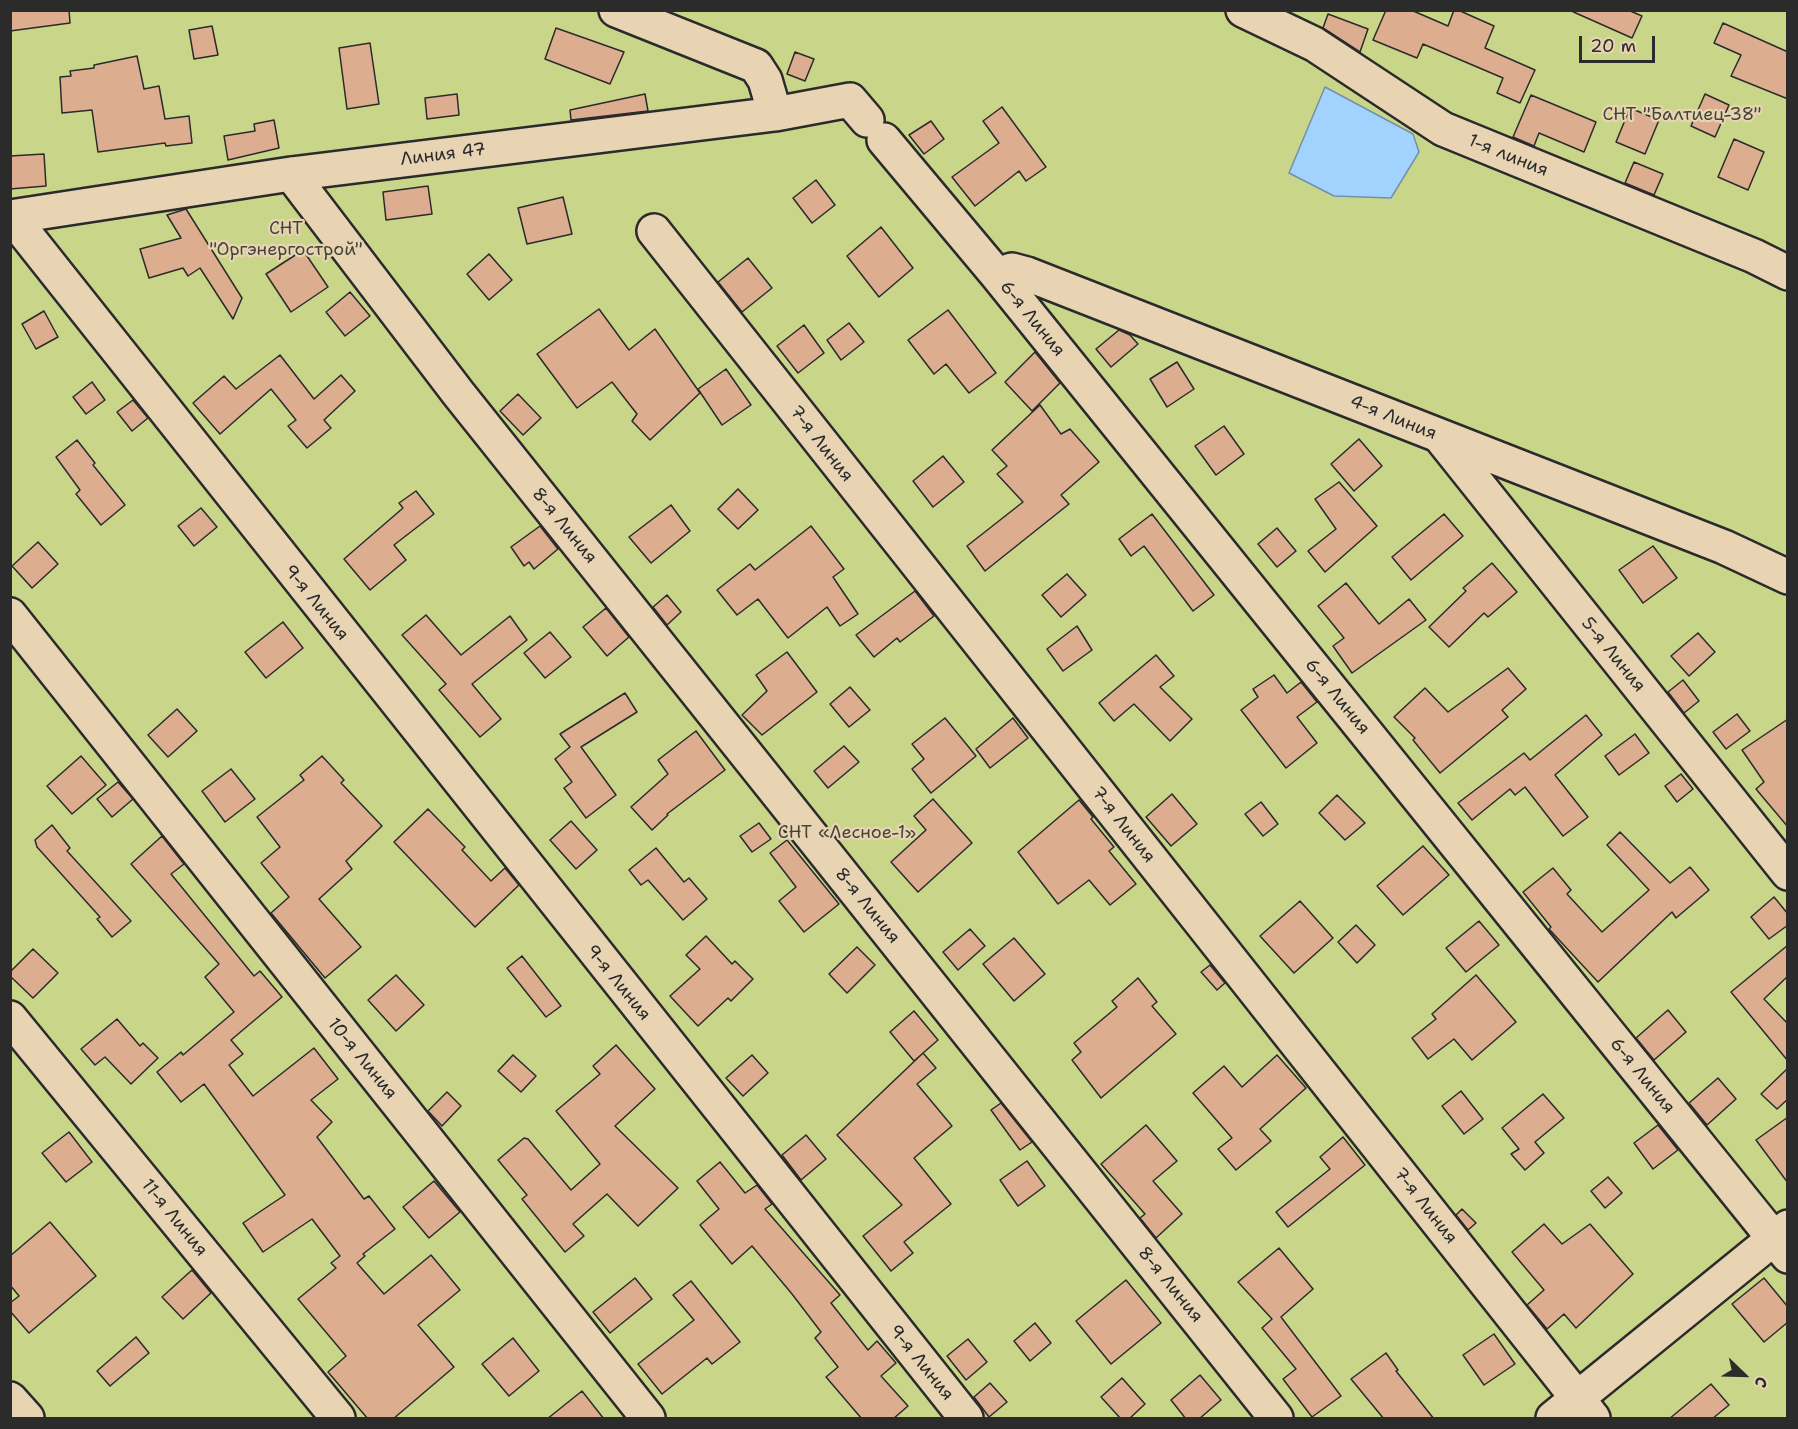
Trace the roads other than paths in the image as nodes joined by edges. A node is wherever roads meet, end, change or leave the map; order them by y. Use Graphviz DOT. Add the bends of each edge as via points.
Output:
graph roads {
  1 [pos="616,10"];
  2 [pos="1243,10"];
  3 [pos="775,114"];
  4 [pos="875,130"];
  5 [pos="291,174"];
  6 [pos="11,217"];
  7 [pos="654,231"];
  8 [pos="1788,273"];
  9 [pos="996,275"];
  10 [pos="1439,437"];
  11 [pos="1788,577"];
  12 [pos="10,615"];
  13 [pos="1788,873"];
  14 [pos="10,1018"];
  15 [pos="1783,1241"];
  16 [pos="10,1399"];
  17 [pos="1574,1412"];
  18 [pos="27,1419"];
  19 [pos="338,1419"];
  20 [pos="648,1419"];
  21 [pos="966,1419"];
  22 [pos="1276,1419"];
  1 -- 3 [label="street" via="756,66 765,80"];
  2 -- 8 [label="street, 1-я линия" via="1314,44 1443,129"];
  3 -- 4 [label="street, Линия 47" via="850,100"];
  3 -- 5 [label="street, Линия 47"];
  4 -- 9 [label="street, 6-я Линия"];
  5 -- 6 [label="street, Линия 47"];
  5 -- 22 [label="street, 8-я Линия" via="458,393"];
  6 -- 21 [label="street, 9-я Линия"];
  7 -- 17 [label="street, 7-я Линия"];
  9 -- 10 [label="street, 4-я Линия" via="1012,270 1027,274"];
  9 -- 15 [label="street, 6-я Линия"];
  10 -- 11 [label="street, 4-я Линия" via="1724,548"];
  10 -- 13 [label="street, 5-я Линия"];
  12 -- 20 [label="street, 10-я Линия"];
  14 -- 19 [label="street, 11-я Линия"];
  15 -- 17 [label="street"];
  16 -- 18 [label="street"];
}
